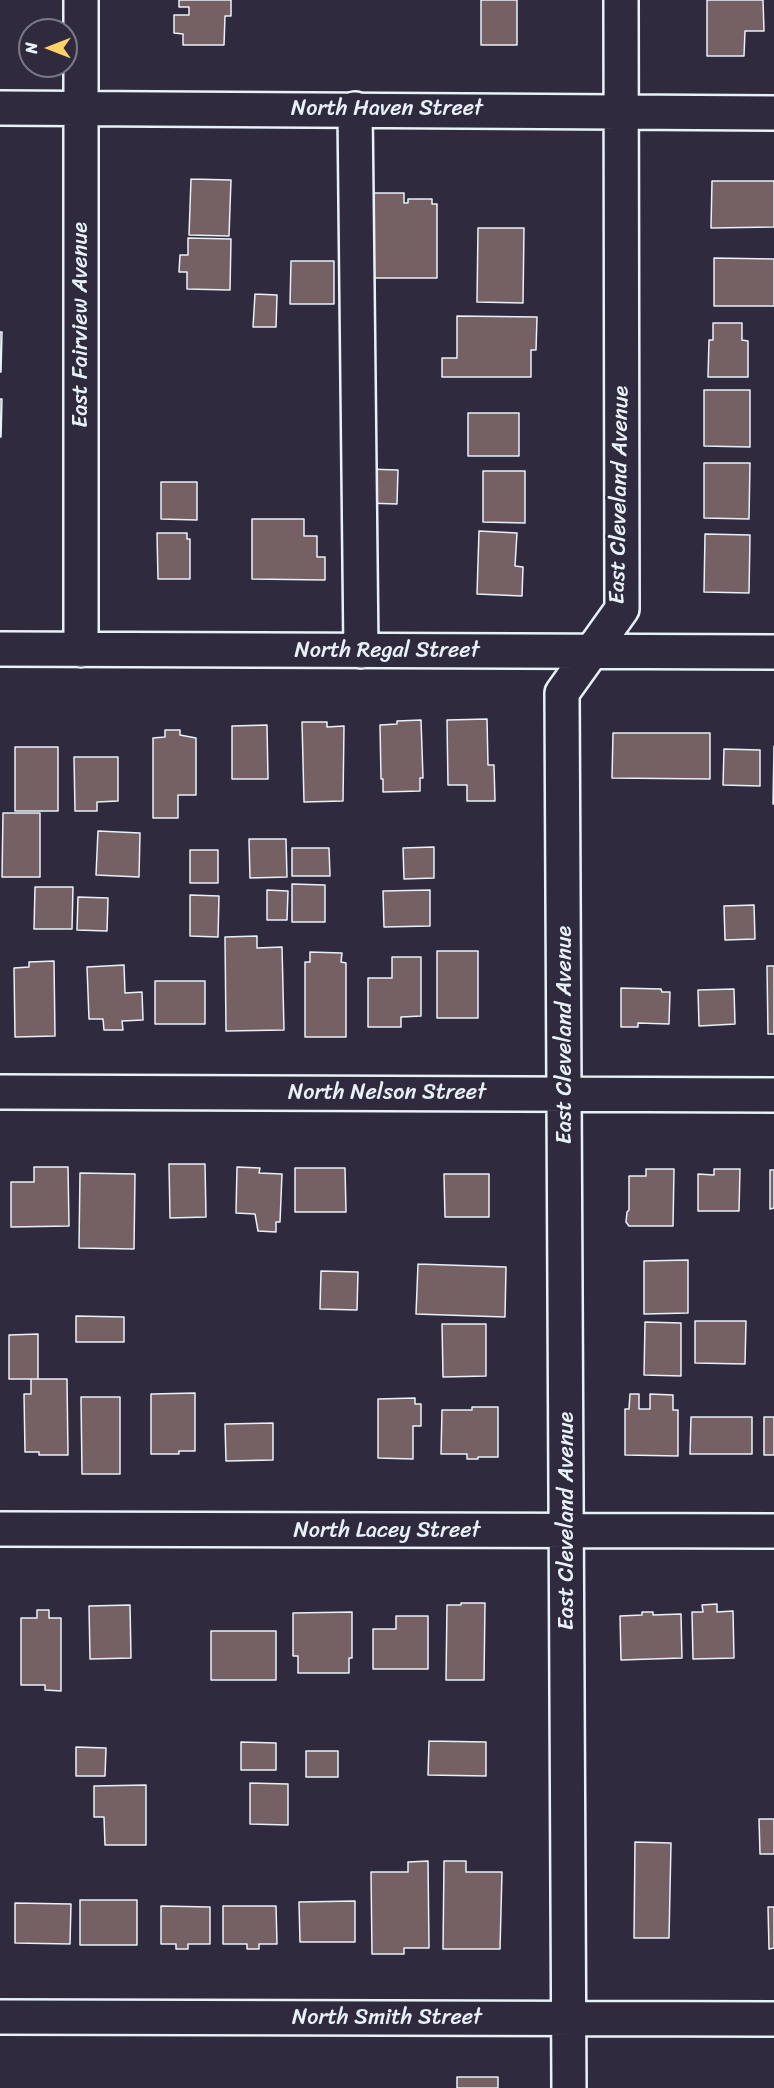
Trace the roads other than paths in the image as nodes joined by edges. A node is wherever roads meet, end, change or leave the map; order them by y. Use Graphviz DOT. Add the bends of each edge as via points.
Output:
graph roads {
  1 [pos="81,0"];
  2 [pos="621,0"];
  3 [pos="0,108"];
  4 [pos="81,108"];
  5 [pos="355,109"];
  6 [pos="621,112"];
  7 [pos="774,113"];
  8 [pos="0,649"];
  9 [pos="81,650"];
  10 [pos="361,651"];
  11 [pos="592,651"];
  12 [pos="774,652"];
  13 [pos="0,1092"];
  14 [pos="565,1094"];
  15 [pos="774,1095"];
  16 [pos="0,1529"];
  17 [pos="568,1532"];
  18 [pos="774,1532"];
  19 [pos="0,2017"];
  20 [pos="569,2019"];
  21 [pos="774,2019"];
  22 [pos="569,2088"];
  1 -- 4 [label="street, East Fairview Avenue"];
  2 -- 6 [label="street, East Cleveland Avenue"];
  3 -- 4 [label="street, North Haven Street"];
  4 -- 5 [label="street, North Haven Street"];
  4 -- 9 [label="street, East Fairview Avenue"];
  5 -- 6 [label="street, North Haven Street"];
  5 -- 10 [label="street"];
  6 -- 7 [label="street, North Haven Street"];
  6 -- 11 [label="street, East Cleveland Avenue" via="622,609"];
  8 -- 9 [label="street, North Regal Street"];
  9 -- 10 [label="street, North Regal Street"];
  10 -- 11 [label="street, North Regal Street"];
  11 -- 12 [label="street, North Regal Street"];
  11 -- 14 [label="street, East Cleveland Avenue" via="562,693"];
  13 -- 14 [label="street, North Nelson Street"];
  14 -- 15 [label="street, North Nelson Street"];
  14 -- 17 [label="street, East Cleveland Avenue"];
  16 -- 17 [label="street, North Lacey Street"];
  17 -- 18 [label="street, North Lacey Street"];
  17 -- 20 [label="street, East Cleveland Avenue"];
  19 -- 20 [label="street, North Smith Street"];
  20 -- 21 [label="street, North Smith Street"];
  20 -- 22 [label="street, East Cleveland Avenue"];
}
